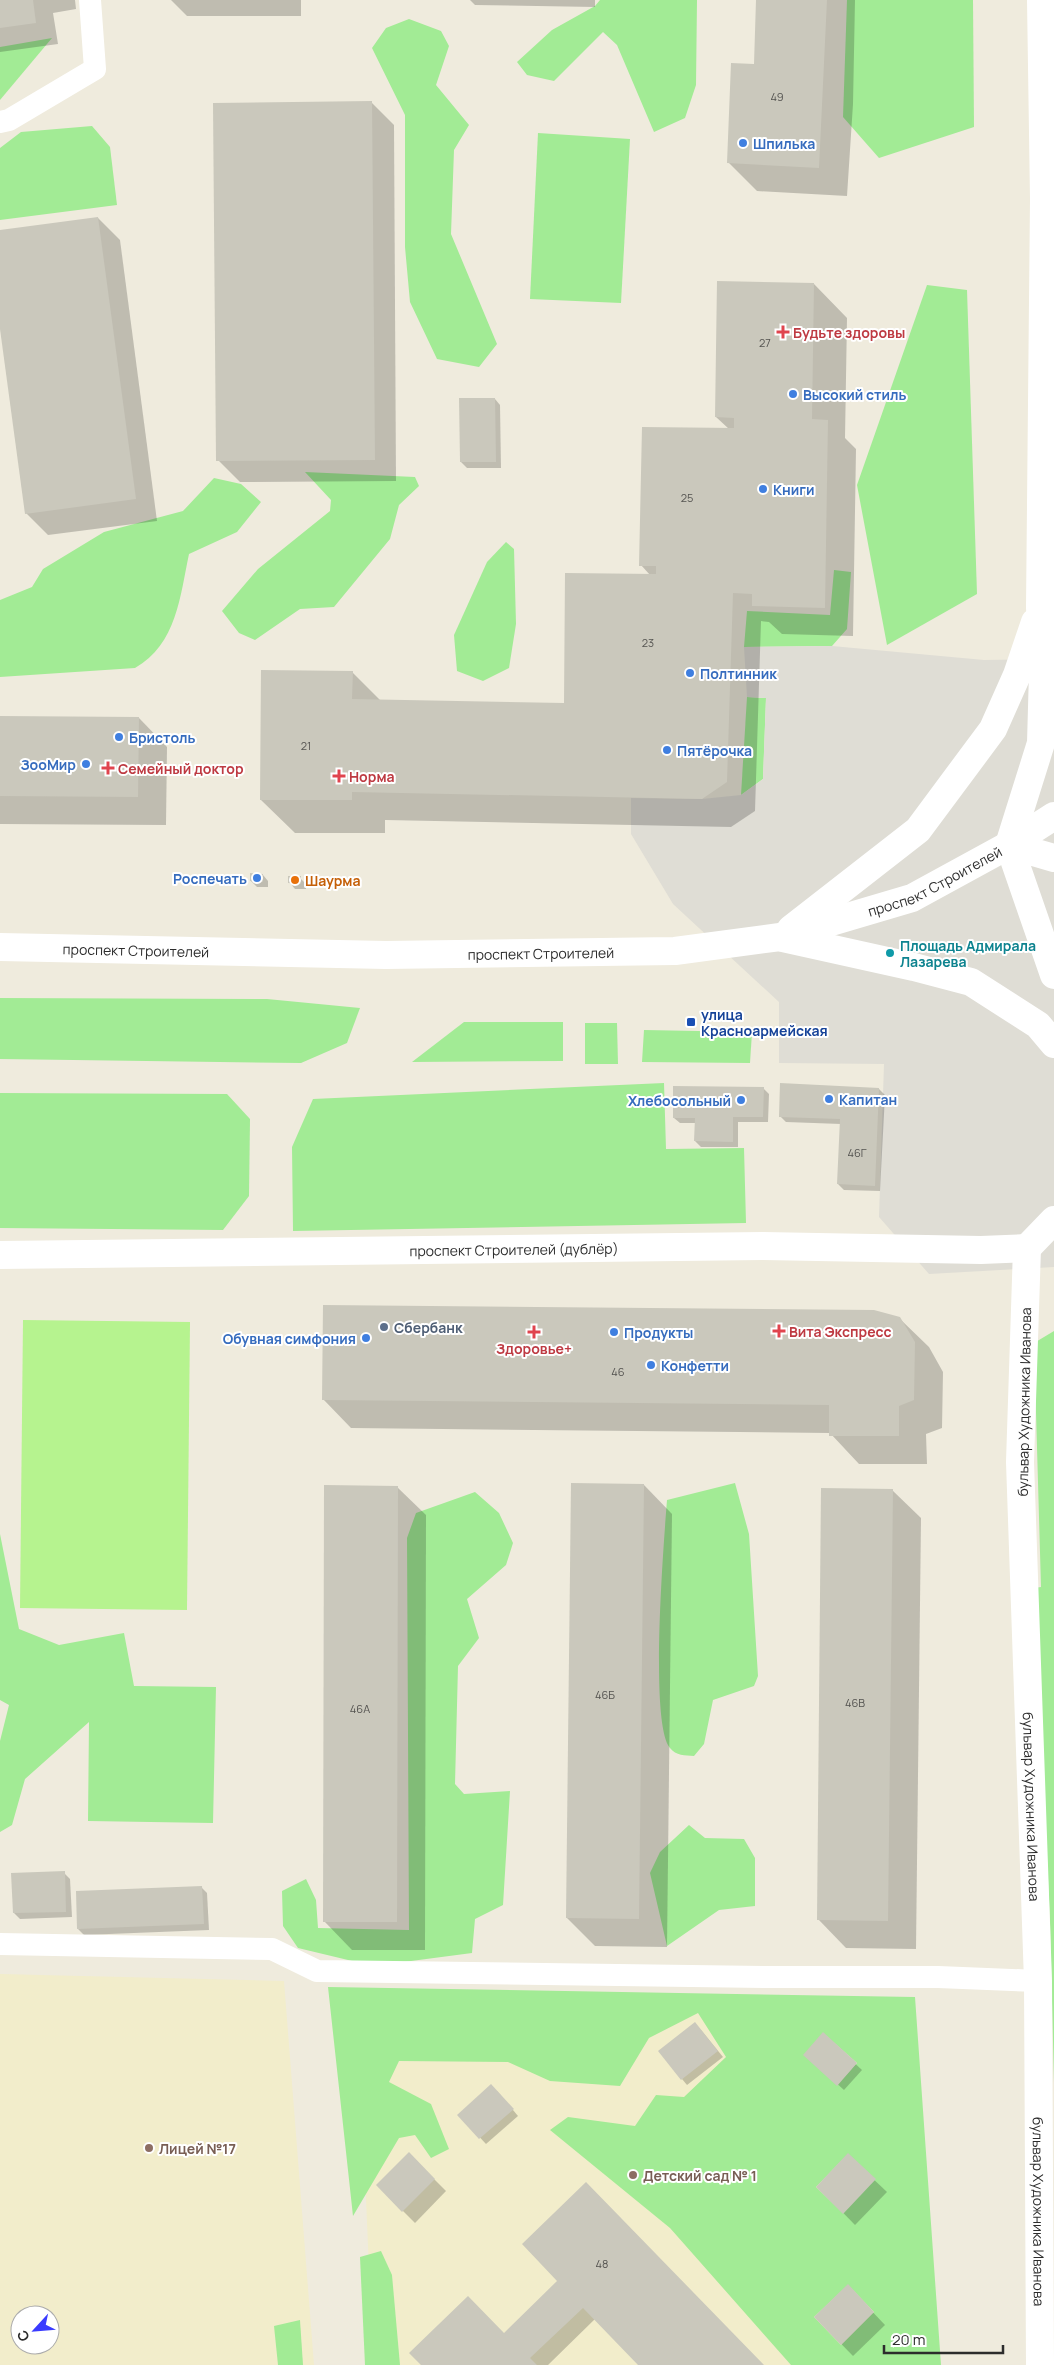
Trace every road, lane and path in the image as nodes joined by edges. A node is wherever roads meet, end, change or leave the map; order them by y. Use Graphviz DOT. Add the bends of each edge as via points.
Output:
graph roads {
  1 [pos="90,0"];
  2 [pos="1041,0"];
  3 [pos="0,122"];
  4 [pos="1047,615"];
  5 [pos="1054,630"];
  6 [pos="1054,816"];
  7 [pos="1009,845"];
  8 [pos="1054,858"];
  9 [pos="780,938"];
  10 [pos="0,947"];
  11 [pos="1054,975"];
  12 [pos="1054,1044"];
  13 [pos="1054,1220"];
  14 [pos="1054,1247"];
  15 [pos="1027,1248"];
  16 [pos="0,1255"];
  17 [pos="0,1944"];
  18 [pos="1038,1981"];
  19 [pos="1046,2261"];
  20 [pos="1040,2365"];
  1 -- 3 [label="lane" via="96,69 9,120"];
  2 -- 4 [label="street"];
  4 -- 5 [label="street"];
  4 -- 7 [label="street" via="1041,742"];
  4 -- 9 [label="street" via="993,729 918,830"];
  6 -- 7 [label="street, проспект Строителей"];
  7 -- 8 [label="street"];
  7 -- 9 [label="street, проспект Строителей" via="912,898"];
  7 -- 11 [label="street"];
  9 -- 10 [label="street, проспект Строителей" via="675,951 386,955"];
  9 -- 12 [label="street" via="914,966 971,982 1038,1025"];
  13 -- 15 [label="street"];
  14 -- 15 [label="street, проспект Строителей (дублёр)"];
  15 -- 16 [label="street, проспект Строителей (дублёр)" via="763,1246"];
  15 -- 18 [label="street, бульвар Художника Иванова" via="1020,1462"];
  17 -- 18 [label="lane" via="272,1949 317,1971 938,1977"];
  18 -- 19 [label="street, бульвар Художника Иванова"];
  19 -- 20 [label="street, бульвар Художника Иванова"];
}
